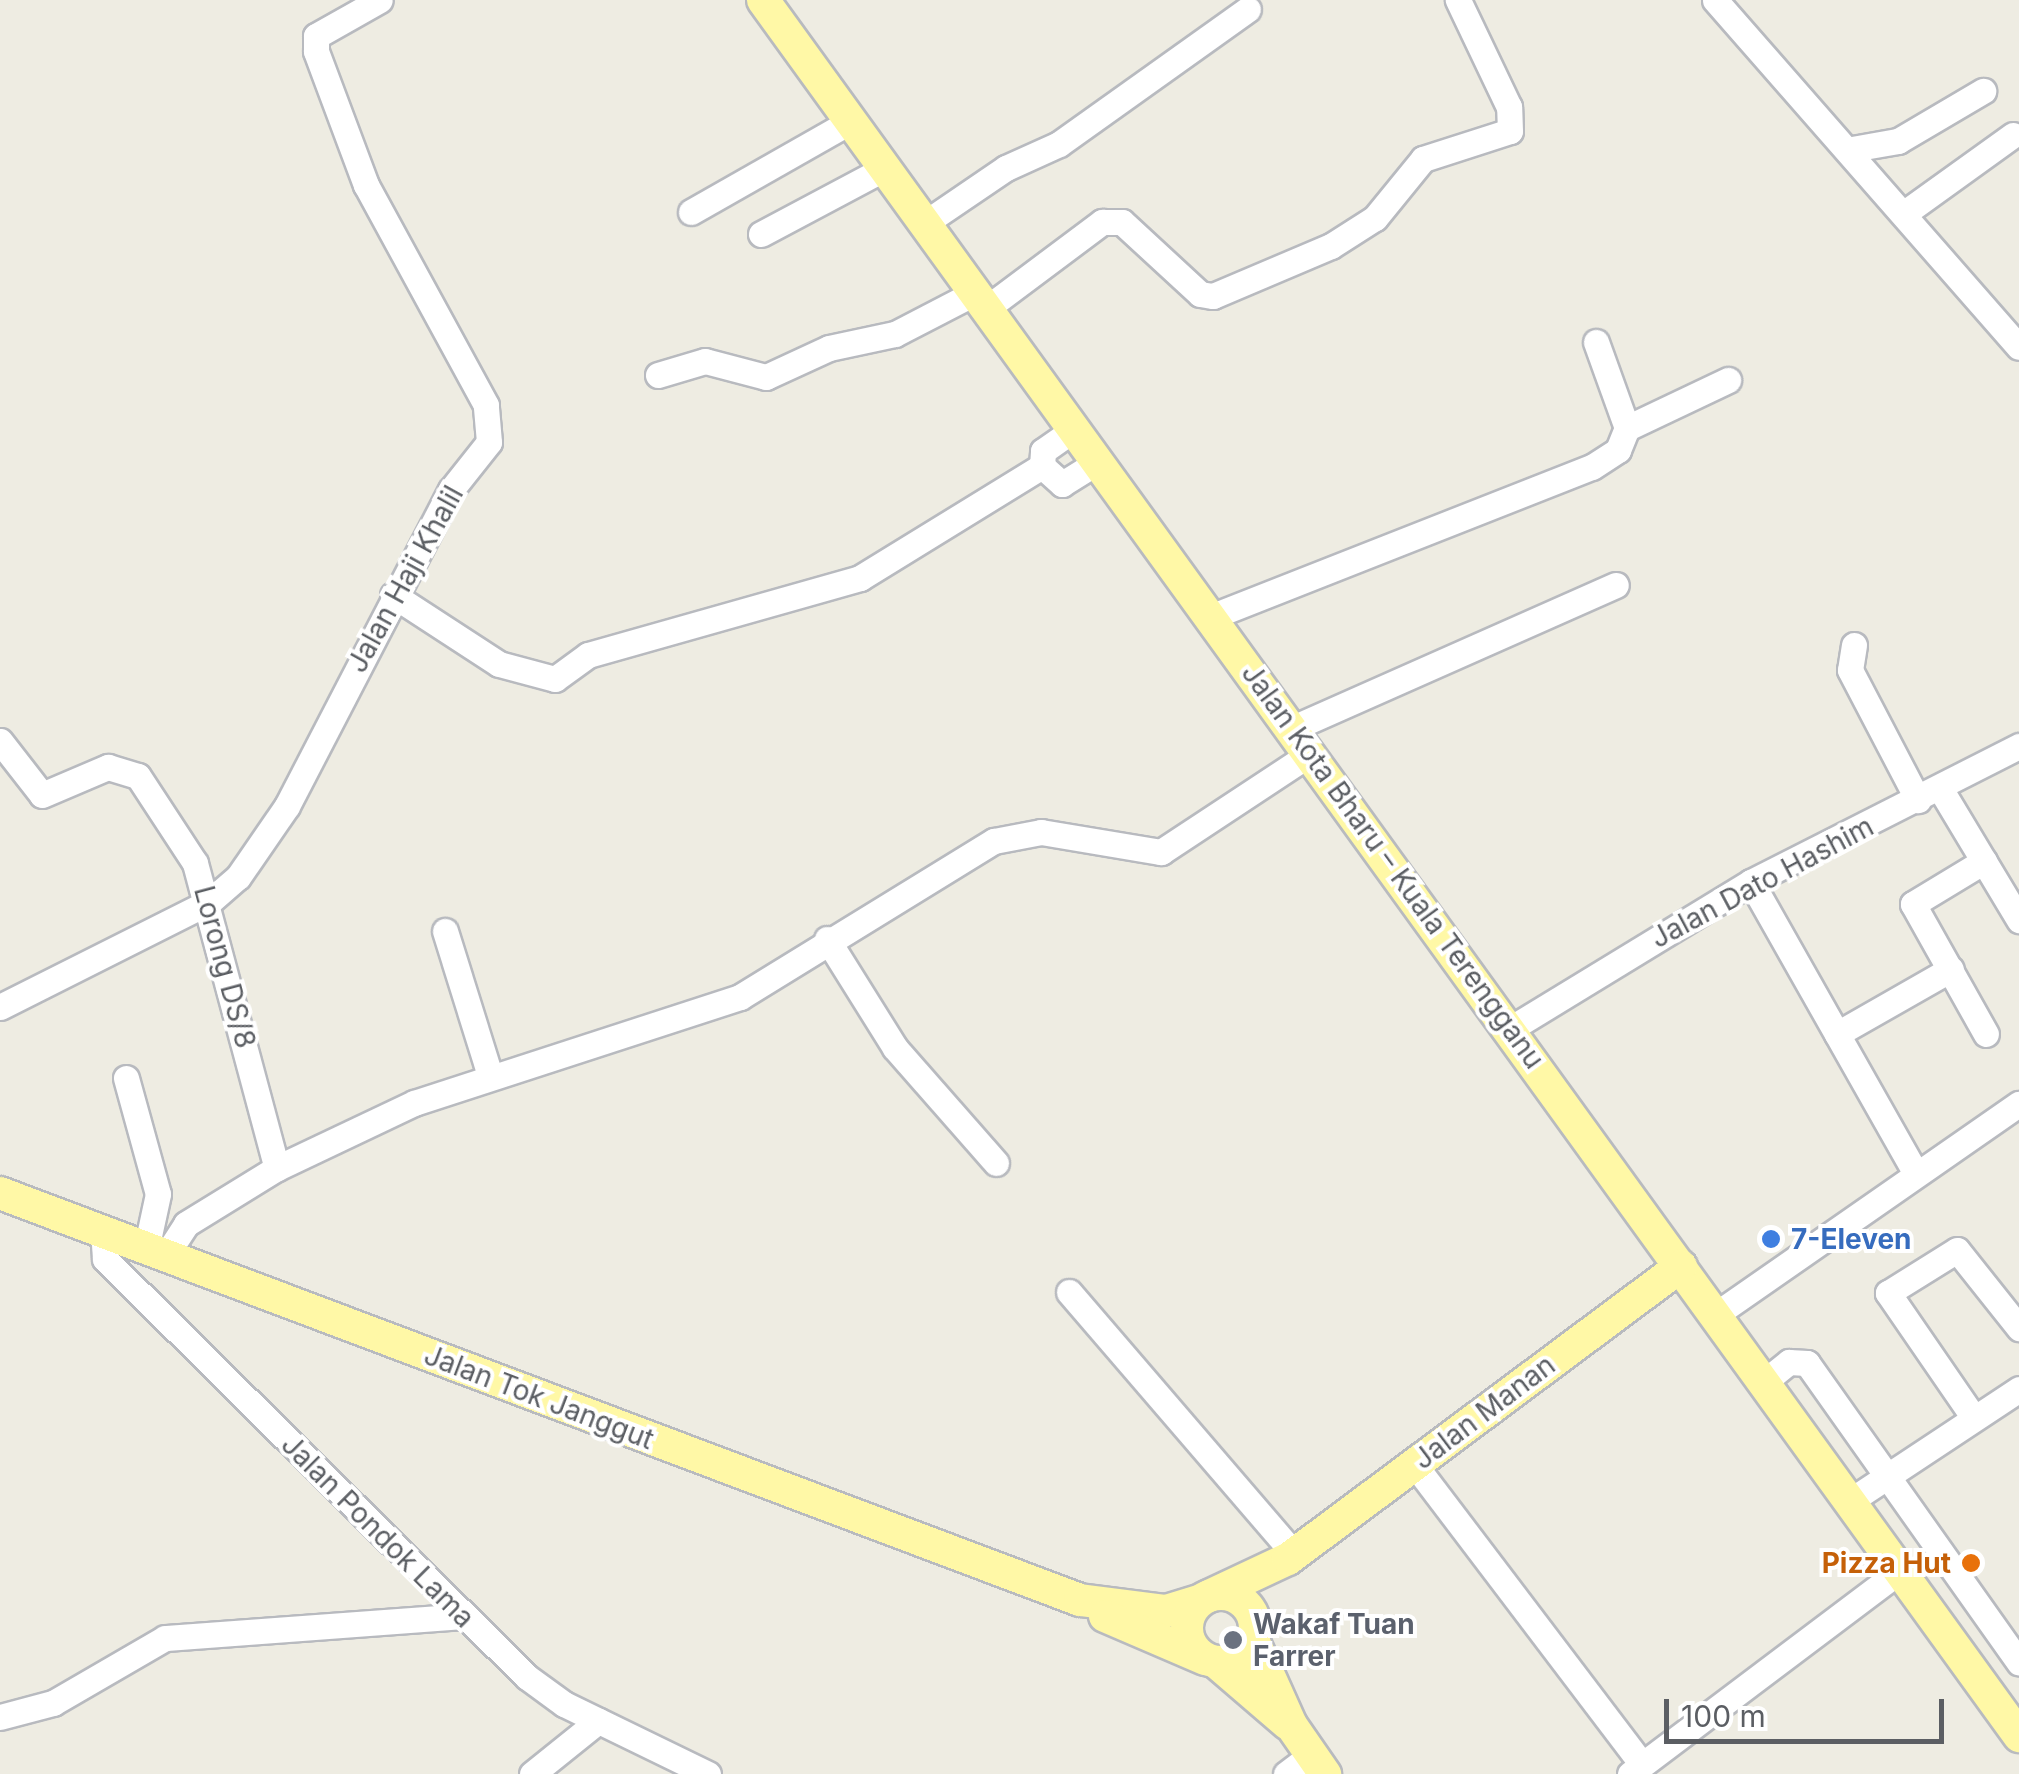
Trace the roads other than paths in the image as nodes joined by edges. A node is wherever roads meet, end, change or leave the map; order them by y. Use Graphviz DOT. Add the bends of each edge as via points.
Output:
graph roads {
  1 [pos="380,0"];
  2 [pos="763,0"];
  3 [pos="1458,0"];
  4 [pos="1715,0"];
  5 [pos="1248,8"];
  6 [pos="1983,91"];
  7 [pos="850,121"];
  8 [pos="2013,135"];
  9 [pos="1852,149"];
  10 [pos="886,168"];
  11 [pos="691,212"];
  12 [pos="1906,212"];
  13 [pos="925,223"];
  14 [pos="760,234"];
  15 [pos="982,300"];
  16 [pos="1596,342"];
  17 [pos="2019,346"];
  18 [pos="658,375"];
  19 [pos="1728,380"];
  20 [pos="1627,428"];
  21 [pos="1075,429"];
  22 [pos="1099,460"];
  23 [pos="1042,466"];
  24 [pos="1616,585"];
  25 [pos="393,595"];
  26 [pos="1213,616"];
  27 [pos="1854,645"];
  28 [pos="0,740"];
  29 [pos="1302,741"];
  30 [pos="2019,746"];
  31 [pos="1930,795"];
  32 [pos="1984,861"];
  33 [pos="1751,882"];
  34 [pos="210,902"];
  35 [pos="2019,920"];
  36 [pos="445,931"];
  37 [pos="827,939"];
  38 [pos="1951,969"];
  39 [pos="0,1007"];
  40 [pos="1510,1030"];
  41 [pos="1837,1034"];
  42 [pos="1986,1034"];
  43 [pos="490,1072"];
  44 [pos="126,1078"];
  45 [pos="2019,1104"];
  46 [pos="996,1162"];
  47 [pos="277,1168"];
  48 [pos="1916,1174"];
  49 [pos="0,1193"];
  50 [pos="103,1230"];
  51 [pos="157,1249"];
  52 [pos="1680,1266"];
  53 [pos="1069,1292"];
  54 [pos="1715,1315"];
  55 [pos="2019,1328"];
  56 [pos="1764,1382"];
  57 [pos="2019,1389"];
  58 [pos="1974,1418"];
  59 [pos="1414,1464"];
  60 [pos="1888,1474"];
  61 [pos="1850,1501"];
  62 [pos="1291,1557"];
  63 [pos="1901,1570"];
  64 [pos="1204,1598"];
  65 [pos="1080,1600"];
  66 [pos="1985,1613"];
  67 [pos="464,1616"];
  68 [pos="1254,1634"];
  69 [pos="1950,1639"];
  70 [pos="1210,1660"];
  71 [pos="2019,1662"];
  72 [pos="0,1717"];
  73 [pos="598,1721"];
  74 [pos="1291,1726"];
  75 [pos="2017,1728"];
  76 [pos="1308,1768"];
  77 [pos="1636,1769"];
  78 [pos="532,1774"];
  79 [pos="708,1774"];
  1 -- 25 [label="street, Jalan Haji Khalil" via="316,36 316,50 366,186 490,425 484,455 450,490"];
  2 -- 7 [label="main road, Jalan Kota Bharu – Kuala Terengganu"];
  3 -- 15 [label="street" via="1510,107 1510,131 1422,159 1360,227 1213,296 1200,294 1122,222 1102,222"];
  4 -- 9 [label="street"];
  5 -- 13 [label="street" via="1059,144 1006,168"];
  6 -- 9 [label="street" via="1898,141"];
  7 -- 10 [label="main road, Jalan Kota Bharu – Kuala Terengganu"];
  7 -- 11 [label="street"];
  8 -- 12 [label="street"];
  9 -- 12 [label="street"];
  10 -- 13 [label="main road, Jalan Kota Bharu – Kuala Terengganu"];
  10 -- 14 [label="street"];
  12 -- 17 [label="street"];
  13 -- 15 [label="main road, Jalan Kota Bharu – Kuala Terengganu"];
  15 -- 18 [label="street" via="894,334 830,348 766,377 705,362"];
  15 -- 21 [label="main road, Jalan Kota Bharu – Kuala Terengganu"];
  16 -- 20 [label="street"];
  19 -- 20 [label="street"];
  20 -- 26 [label="street" via="1618,450 1592,467"];
  21 -- 22 [label="main road, Jalan Kota Bharu – Kuala Terengganu"];
  21 -- 23 [label="street" via="1044,451"];
  22 -- 23 [label="street" via="1062,484"];
  22 -- 26 [label="main road, Jalan Kota Bharu – Kuala Terengganu"];
  23 -- 25 [label="street" via="860,578 588,656 555,678 499,664"];
  24 -- 29 [label="street"];
  25 -- 34 [label="street, Jalan Haji Khalil" via="288,806"];
  26 -- 29 [label="main road, Jalan Kota Bharu – Kuala Terengganu"];
  27 -- 31 [label="street" via="1850,670"];
  28 -- 34 [label="street, Lorong DS/8" via="42,795 108,767 138,776 196,864"];
  29 -- 37 [label="street" via="1173,848 1016,834"];
  29 -- 40 [label="main road, Jalan Kota Bharu – Kuala Terengganu"];
  30 -- 31 [label="street, Jalan Dato Hashim"];
  31 -- 32 [label="street"];
  31 -- 33 [label="street, Jalan Dato Hashim"];
  32 -- 35 [label="street"];
  32 -- 38 [label="street" via="1913,904"];
  33 -- 40 [label="street, Jalan Dato Hashim"];
  33 -- 41 [label="street"];
  34 -- 39 [label="street"];
  34 -- 47 [label="street, Lorong DS/8"];
  36 -- 43 [label="street"];
  37 -- 43 [label="street" via="718,1007"];
  37 -- 46 [label="street" via="894,1048"];
  38 -- 41 [label="street"];
  38 -- 42 [label="street"];
  40 -- 52 [label="main road, Jalan Kota Bharu – Kuala Terengganu"];
  41 -- 48 [label="street"];
  43 -- 47 [label="street"];
  44 -- 51 [label="street" via="158,1194"];
  45 -- 48 [label="street"];
  47 -- 51 [label="street"];
  48 -- 54 [label="street"];
  49 -- 50 [label="main road, Jalan Tok Janggut"];
  50 -- 51 [label="main road, Jalan Tok Janggut"];
  50 -- 67 [label="street, Jalan Pondok Lama" via="105,1259"];
  51 -- 65 [label="main road, Jalan Tok Janggut"];
  52 -- 54 [label="main road, Jalan Kota Bharu – Kuala Terengganu"];
  52 -- 59 [label="main road, Jalan Manan"];
  53 -- 62 [label="street"];
  54 -- 56 [label="main road, Jalan Kota Bharu – Kuala Terengganu"];
  55 -- 58 [label="street" via="1957,1250 1888,1293"];
  56 -- 60 [label="street" via="1789,1362 1807,1362"];
  56 -- 61 [label="main road, Jalan Kota Bharu – Kuala Terengganu"];
  57 -- 58 [label="street"];
  58 -- 60 [label="street"];
  59 -- 62 [label="main road, Jalan Manan"];
  59 -- 77 [label="street"];
  60 -- 61 [label="street"];
  60 -- 66 [label="street"];
  61 -- 63 [label="main road, Jalan Kota Bharu – Kuala Terengganu"];
  62 -- 64 [label="main road, Jalan Manan"];
  62 -- 68 [label="main road, Jalan Manan"];
  63 -- 69 [label="main road, Jalan Kota Bharu – Kuala Terengganu"];
  63 -- 77 [label="street"];
  64 -- 65 [label="main road, Jalan Tok Janggut" via="1166,1611"];
  64 -- 68 [label="main road" via="1240,1600"];
  64 -- 70 [label="main road" via="1186,1630"];
  65 -- 70 [label="main road, Jalan Tok Janggut"];
  66 -- 69 [label="street"];
  66 -- 71 [label="street"];
  67 -- 72 [label="street" via="164,1638 53,1703"];
  67 -- 73 [label="street, Jalan Pondok Lama" via="528,1677"];
  68 -- 70 [label="main road" via="1239,1658"];
  68 -- 74 [label="main road"];
  69 -- 75 [label="main road, Jalan Kota Bharu – Kuala Terengganu"];
  70 -- 74 [label="main road, Jalan Tok Janggut"];
  73 -- 78 [label="street"];
  73 -- 79 [label="street, Jalan Pondok Lama"];
  74 -- 76 [label="main road"];
}
